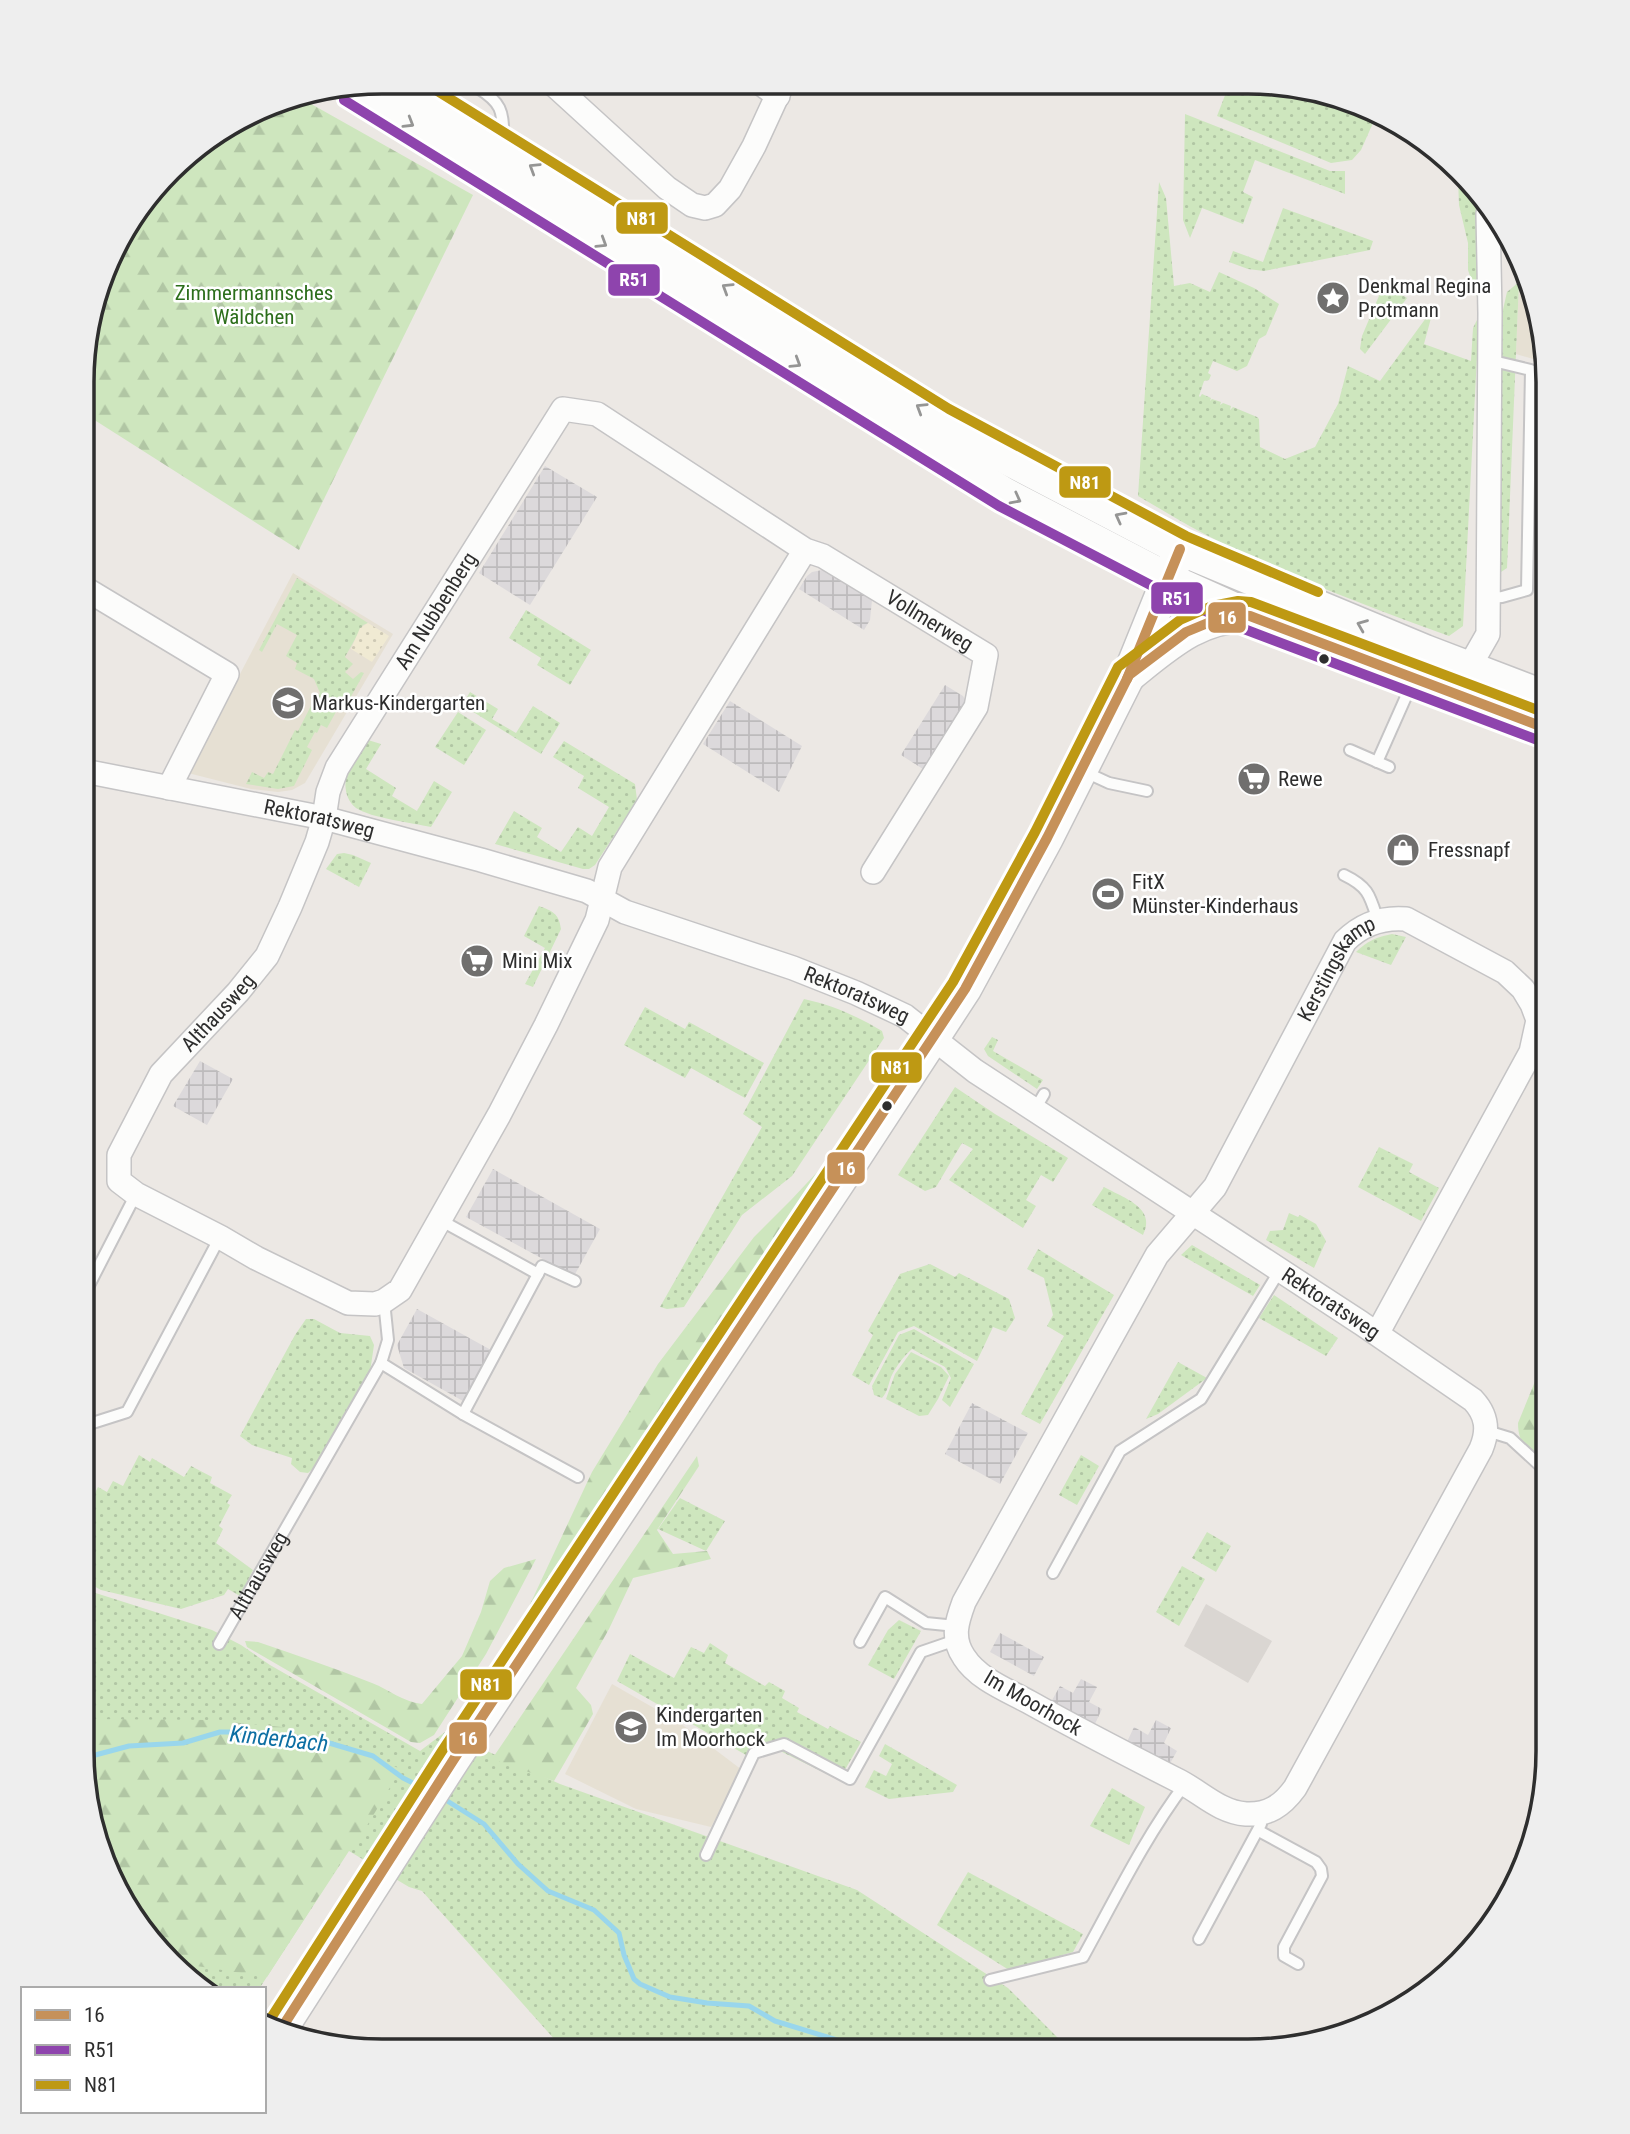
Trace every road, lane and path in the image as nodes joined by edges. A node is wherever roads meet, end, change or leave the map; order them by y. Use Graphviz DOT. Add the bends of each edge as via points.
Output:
graph roads {
  1 [pos="415,94"];
  2 [pos="488,94"];
  3 [pos="564,94"];
  4 [pos="771,94"];
  5 [pos="363,95"];
  6 [pos="504,149"];
  7 [pos="1488,225"];
  8 [pos="1489,360"];
  9 [pos="562,410"];
  10 [pos="1180,549"];
  11 [pos="805,550"];
  12 [pos="1168,579"];
  13 [pos="94,594"];
  14 [pos="1488,598"];
  15 [pos="1250,616"];
  16 [pos="1472,669"];
  17 [pos="1129,675"];
  18 [pos="1413,679"];
  19 [pos="1536,693"];
  20 [pos="1536,725"];
  21 [pos="1350,750"];
  22 [pos="1377,762"];
  23 [pos="1389,767"];
  24 [pos="1081,770"];
  25 [pos="94,773"];
  26 [pos="169,788"];
  27 [pos="1147,791"];
  28 [pos="324,818"];
  29 [pos="873,872"];
  30 [pos="1344,875"];
  31 [pos="602,900"];
  32 [pos="1378,921"];
  33 [pos="1536,994"];
  34 [pos="1536,1029"];
  35 [pos="933,1038"];
  36 [pos="136,1194"];
  37 [pos="1193,1215"];
  38 [pos="440,1220"];
  39 [pos="220,1237"];
  40 [pos="1280,1270"];
  41 [pos="538,1274"];
  42 [pos="94,1276"];
  43 [pos="575,1281"];
  44 [pos="384,1301"];
  45 [pos="1377,1334"];
  46 [pos="381,1363"];
  47 [pos="463,1414"];
  48 [pos="94,1422"];
  49 [pos="1487,1431"];
  50 [pos="1536,1462"];
  51 [pos="578,1477"];
  52 [pos="1053,1573"];
  53 [pos="956,1633"];
  54 [pos="860,1642"];
  55 [pos="219,1644"];
  56 [pos="1185,1784"];
  57 [pos="1262,1821"];
  58 [pos="706,1855"];
  59 [pos="1199,1939"];
  60 [pos="1298,1964"];
  61 [pos="990,1980"];
  62 [pos="285,2022"];
  1 -- 6 [label="main road"];
  2 -- 6 [label="lane" via="502,112"];
  3 -- 4 [label="street" via="667,188 705,208 715,205 730,189 754,146"];
  5 -- 12 [label="main road, one-way" via="1005,494"];
  10 -- 6 [label="main road, one-way" via="942,421"];
  7 -- 8 [label="street"];
  8 -- 14 [label="street"];
  8 -- 14 [label="lane" via="1531,370 1527,590"];
  9 -- 11 [label="street, Vollmerweg" via="597,414"];
  9 -- 28 [label="street, Am Nubbenberg" via="337,768"];
  10 -- 12 [label="main road"];
  16 -- 10 [label="main road, one-way"];
  11 -- 29 [label="street, Vollmerweg" via="823,556 986,655 976,707"];
  11 -- 31 [label="street" via="610,867"];
  12 -- 15 [label="main road"];
  12 -- 17 [label="main road"];
  13 -- 26 [label="street" via="227,674"];
  14 -- 16 [label="street" via="1488,634"];
  15 -- 17 [label="main road" via="1215,620 1186,632"];
  15 -- 18 [label="main road"];
  16 -- 19 [label="main road"];
  17 -- 24 [label="main road"];
  18 -- 20 [label="main road"];
  18 -- 22 [label="lane"];
  21 -- 22 [label="lane"];
  22 -- 23 [label="lane"];
  24 -- 27 [label="lane" via="1110,783"];
  24 -- 35 [label="main road" via="978,965"];
  25 -- 26 [label="street, Rektoratsweg"];
  26 -- 28 [label="street, Rektoratsweg"];
  28 -- 31 [label="street, Rektoratsweg" via="560,883"];
  28 -- 36 [label="street, Althausweg" via="267,956 161,1074 120,1155 119,1181"];
  30 -- 32 [label="lane" via="1360,882 1370,894"];
  31 -- 35 [label="street, Rektoratsweg" via="856,993 905,1016"];
  31 -- 38 [label="street" via="597,920 546,1026"];
  32 -- 33 [label="street, Kerstingskamp" via="1406,919 1505,972"];
  32 -- 37 [label="street, Kerstingskamp" via="1345,941 1215,1187"];
  34 -- 45 [label="street, Kerstingskamp" via="1531,1052"];
  35 -- 37 [label="street, Rektoratsweg" via="975,1072 1039,1102"];
  35 -- 62 [label="main road" via="454,1759"];
  36 -- 39 [label="street"];
  36 -- 42 [label="lane"];
  37 -- 40 [label="street, Rektoratsweg"];
  37 -- 53 [label="street" via="1157,1255 964,1602"];
  38 -- 41 [label="lane"];
  38 -- 44 [label="street" via="400,1290"];
  39 -- 44 [label="street" via="348,1303"];
  39 -- 48 [label="lane" via="127,1412"];
  40 -- 45 [label="street, Rektoratsweg"];
  40 -- 52 [label="lane" via="1201,1399 1120,1451"];
  41 -- 43 [label="lane" via="542,1266"];
  41 -- 47 [label="lane"];
  44 -- 46 [label="lane, Althausweg" via="388,1340"];
  45 -- 49 [label="street, Rektoratsweg" via="1473,1400 1485,1416"];
  46 -- 47 [label="lane"];
  46 -- 55 [label="lane, Althausweg"];
  47 -- 51 [label="lane"];
  49 -- 50 [label="lane" via="1510,1438"];
  49 -- 57 [label="street" via="1294,1788"];
  53 -- 54 [label="lane" via="926,1623 885,1597"];
  53 -- 56 [label="street, Im Moorhock" via="965,1660 985,1677"];
  53 -- 58 [label="lane" via="921,1652 850,1779 784,1744 754,1753"];
  56 -- 57 [label="street, Im Moorhock" via="1217,1805"];
  56 -- 61 [label="lane" via="1133,1865 1083,1957"];
  57 -- 59 [label="lane"];
  57 -- 60 [label="lane, Im Moorhock" via="1321,1869 1322,1876 1284,1947 1284,1956"];
}
